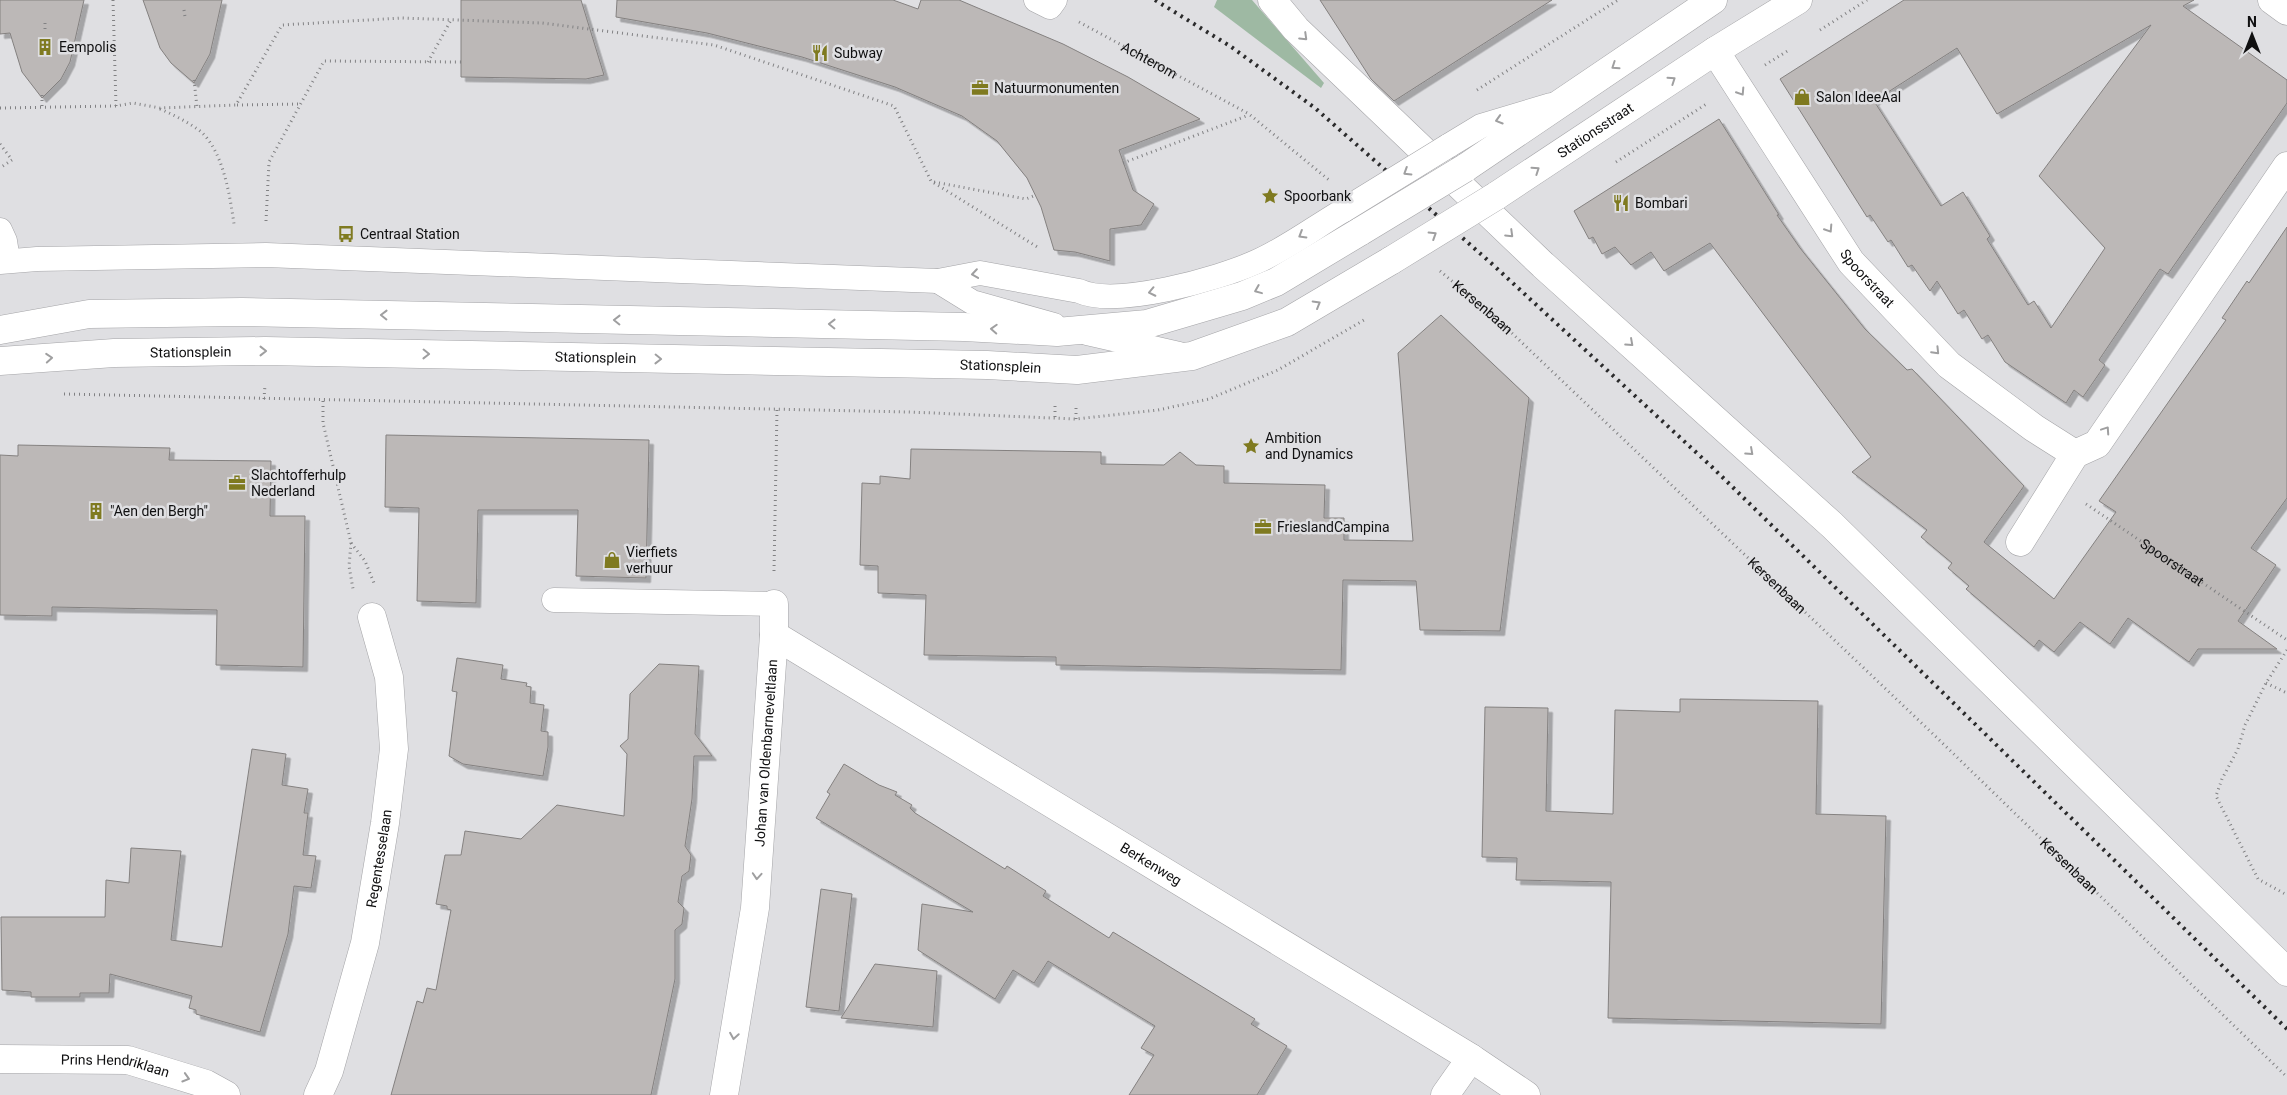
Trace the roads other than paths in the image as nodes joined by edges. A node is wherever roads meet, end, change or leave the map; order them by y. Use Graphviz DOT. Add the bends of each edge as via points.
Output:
graph roads {
  1 [pos="1272,0"];
  2 [pos="1713,0"];
  3 [pos="1798,0"];
  4 [pos="2272,0"];
  5 [pos="2287,11"];
  6 [pos="1715,51"];
  7 [pos="1562,102"];
  8 [pos="2287,166"];
  9 [pos="0,230"];
  10 [pos="1392,260"];
  11 [pos="4,261"];
  12 [pos="938,281"];
  13 [pos="0,330"];
  14 [pos="1078,330"];
  15 [pos="1192,356"];
  16 [pos="0,361"];
  17 [pos="2075,454"];
  18 [pos="2020,542"];
  19 [pos="554,600"];
  20 [pos="774,604"];
  21 [pos="372,618"];
  22 [pos="774,635"];
  23 [pos="2287,972"];
  24 [pos="1471,1058"];
  25 [pos="0,1059"];
  26 [pos="226,1095"];
  27 [pos="318,1095"];
  28 [pos="724,1095"];
  29 [pos="1445,1095"];
  30 [pos="1526,1095"];
  1 -- 23 [label="street, one-way" via="1296,30 1543,265 1832,525"];
  2 -- 7 [label="street, one-way"];
  3 -- 6 [label="street, Stationsstraat"];
  4 -- 5 [label="street"];
  10 -- 6 [label="street, Stationsstraat, one-way, bridge" via="1496,196"];
  6 -- 17 [label="street, Spoorstraat, one-way" via="1851,262 1949,365"];
  7 -- 12 [label="lane, one-way, bridge" via="1481,126 1257,262 1204,281 1142,294 1089,296 1079,291 980,273"];
  7 -- 14 [label="street, one-way, bridge" via="1465,168 1276,282 1242,296 1146,324"];
  17 -- 8 [label="street, one-way" via="2097,444"];
  9 -- 11 [label="lane" via="5,241"];
  15 -- 10 [label="street, Stationsplein, one-way" via="1287,322"];
  11 -- 12 [label="lane" via="266,255"];
  12 -- 14 [label="lane" via="972,302"];
  14 -- 13 [label="street, one-way" via="242,312 89,314"];
  14 -- 15 [label="lane"];
  16 -- 15 [label="street, Stationsplein, one-way" via="114,353 265,351 987,365 1077,370"];
  17 -- 18 [label="street"];
  19 -- 20 [label="lane"];
  20 -- 22 [label="street, Johan van Oldenbarneveltlaan"];
  21 -- 27 [label="street, Regentesselaan" via="389,677 394,750 365,944 329,1072"];
  22 -- 24 [label="street, Berkenweg"];
  22 -- 28 [label="street, Johan van Oldenbarneveltlaan, one-way" via="755,908"];
  24 -- 29 [label="street"];
  24 -- 30 [label="street, Berkenweg"];
  25 -- 26 [label="street, Prins Hendriklaan, one-way" via="128,1060 206,1084"];
}
